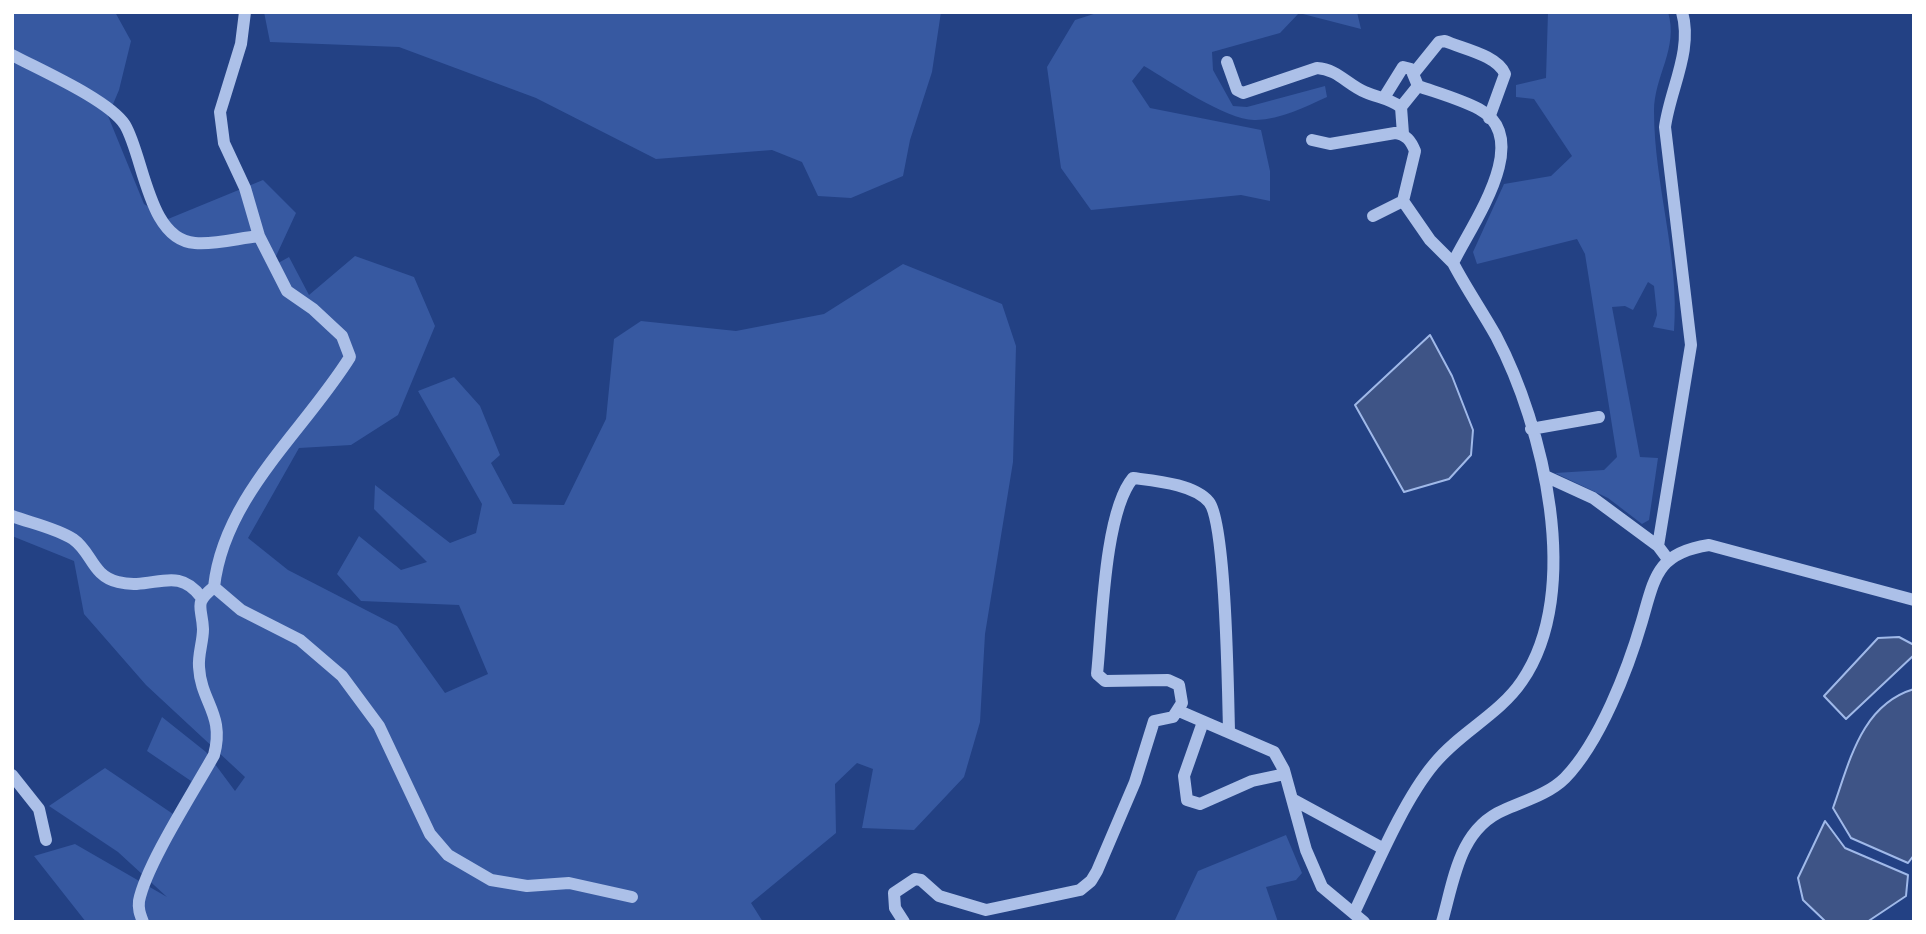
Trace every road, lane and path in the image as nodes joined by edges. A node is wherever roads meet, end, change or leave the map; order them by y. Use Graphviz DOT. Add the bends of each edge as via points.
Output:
graph roads {
  1 [pos="245,12"];
  2 [pos="1682,12"];
  3 [pos="12,55"];
  4 [pos="1227,62"];
  5 [pos="1416,79"];
  6 [pos="1385,96"];
  7 [pos="1401,107"];
  8 [pos="1489,118"];
  9 [pos="1403,134"];
  10 [pos="1312,140"];
  11 [pos="1403,201"];
  12 [pos="1373,216"];
  13 [pos="259,236"];
  14 [pos="1453,263"];
  15 [pos="1598,417"];
  16 [pos="1531,429"];
  17 [pos="1545,476"];
  18 [pos="12,516"];
  19 [pos="1658,546"];
  20 [pos="1667,558"];
  21 [pos="214,587"];
  22 [pos="201,597"];
  23 [pos="1914,600"];
  24 [pos="1179,711"];
  25 [pos="1203,722"];
  26 [pos="1229,731"];
  27 [pos="1285,774"];
  28 [pos="12,775"];
  29 [pos="1292,799"];
  30 [pos="46,840"];
  31 [pos="1384,849"];
  32 [pos="632,897"];
  33 [pos="1354,913"];
  34 [pos="143,922"];
  35 [pos="904,922"];
  36 [pos="1364,922"];
  37 [pos="1442,922"];
  1 -- 13 [label="street" via="241,44 220,112 224,143 245,188"];
  2 -- 19 [label="street" via="1686,37 1665,127 1691,345"];
  3 -- 13 [label="street" via="94,99 124,123 152,200 167,229 180,239 195,243"];
  4 -- 6 [label="street" via="1237,90 1243,93 1317,68 1328,69 1366,93"];
  5 -- 6 [label="street" via="1403,67"];
  5 -- 7 [label="street"];
  5 -- 8 [label="street"];
  5 -- 8 [label="street" via="1439,42 1489,59 1505,74"];
  6 -- 7 [label="street"];
  7 -- 9 [label="street"];
  8 -- 14 [label="street" via="1503,150 1501,168"];
  9 -- 10 [label="street" via="1330,145"];
  9 -- 11 [label="street" via="1415,151"];
  11 -- 12 [label="street"];
  11 -- 14 [label="street"];
  13 -- 21 [label="street" via="286,290 342,336 350,357 269,461 217,556"];
  14 -- 16 [label="street" via="1496,337"];
  15 -- 16 [label="street"];
  16 -- 17 [label="street"];
  17 -- 19 [label="street" via="1592,498"];
  17 -- 31 [label="street" via="1555,582 1538,651 1508,698 1435,762"];
  18 -- 22 [label="street" via="73,539 99,573 115,582 184,580"];
  19 -- 20 [label="street"];
  20 -- 23 [label="street" via="1709,545"];
  20 -- 37 [label="street" via="1656,575 1628,670 1584,751 1564,778 1541,794 1495,814 1468,839"];
  21 -- 22 [label="street"];
  21 -- 32 [label="street" via="241,610 300,640 342,676 379,726 430,834 448,855 491,880 527,886 569,883"];
  22 -- 34 [label="street" via="198,665 218,726 218,740 140,898"];
  24 -- 25 [label="street"];
  24 -- 26 [label="street" via="1182,692 1168,680 1105,681 1097,674 1113,528 1125,488 1133,478 1200,493 1211,504 1223,577"];
  24 -- 35 [label="street" via="1154,721 1135,782 1097,871 1080,890 986,910 939,896 915,879 894,892 895,908"];
  25 -- 26 [label="street"];
  25 -- 27 [label="street" via="1184,776 1187,800 1192,804 1252,780"];
  26 -- 27 [label="street" via="1274,752"];
  27 -- 29 [label="street"];
  28 -- 30 [label="street" via="39,809"];
  29 -- 31 [label="street"];
  29 -- 33 [label="street" via="1322,887"];
  31 -- 33 [label="street"];
  33 -- 36 [label="street"];
}
